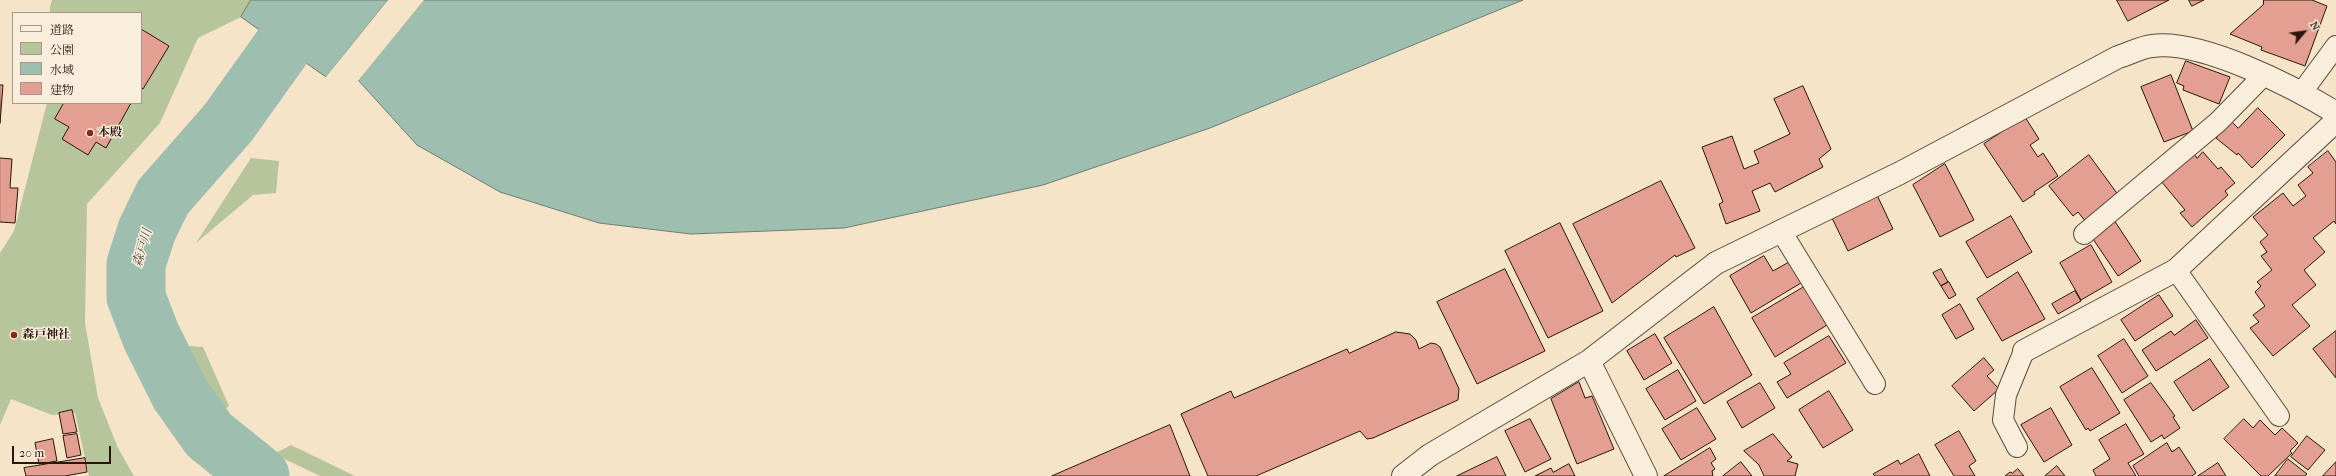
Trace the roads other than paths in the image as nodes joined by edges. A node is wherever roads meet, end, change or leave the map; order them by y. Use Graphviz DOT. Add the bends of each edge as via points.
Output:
graph roads {
  1 [pos="2336,46"];
  2 [pos="2264,75"];
  3 [pos="2302,92"];
  4 [pos="2336,113"];
  5 [pos="2336,121"];
  6 [pos="1781,231"];
  7 [pos="2084,234"];
  8 [pos="2176,270"];
  9 [pos="2024,351"];
  10 [pos="1589,361"];
  11 [pos="1875,384"];
  12 [pos="2280,416"];
  13 [pos="2017,447"];
  14 [pos="1403,476"];
  15 [pos="1646,476"];
  1 -- 3 [label="lane"];
  2 -- 3 [label="street"];
  2 -- 6 [label="street" via="2195,48 2152,46 2118,57 1900,173"];
  2 -- 7 [label="lane" via="2218,122"];
  3 -- 4 [label="street"];
  5 -- 8 [label="street"];
  6 -- 10 [label="street" via="1716,264"];
  6 -- 11 [label="lane"];
  8 -- 9 [label="street"];
  8 -- 12 [label="lane"];
  9 -- 13 [label="lane" via="2006,395 2003,420"];
  10 -- 14 [label="street" via="1430,455"];
  10 -- 15 [label="street"];
}
